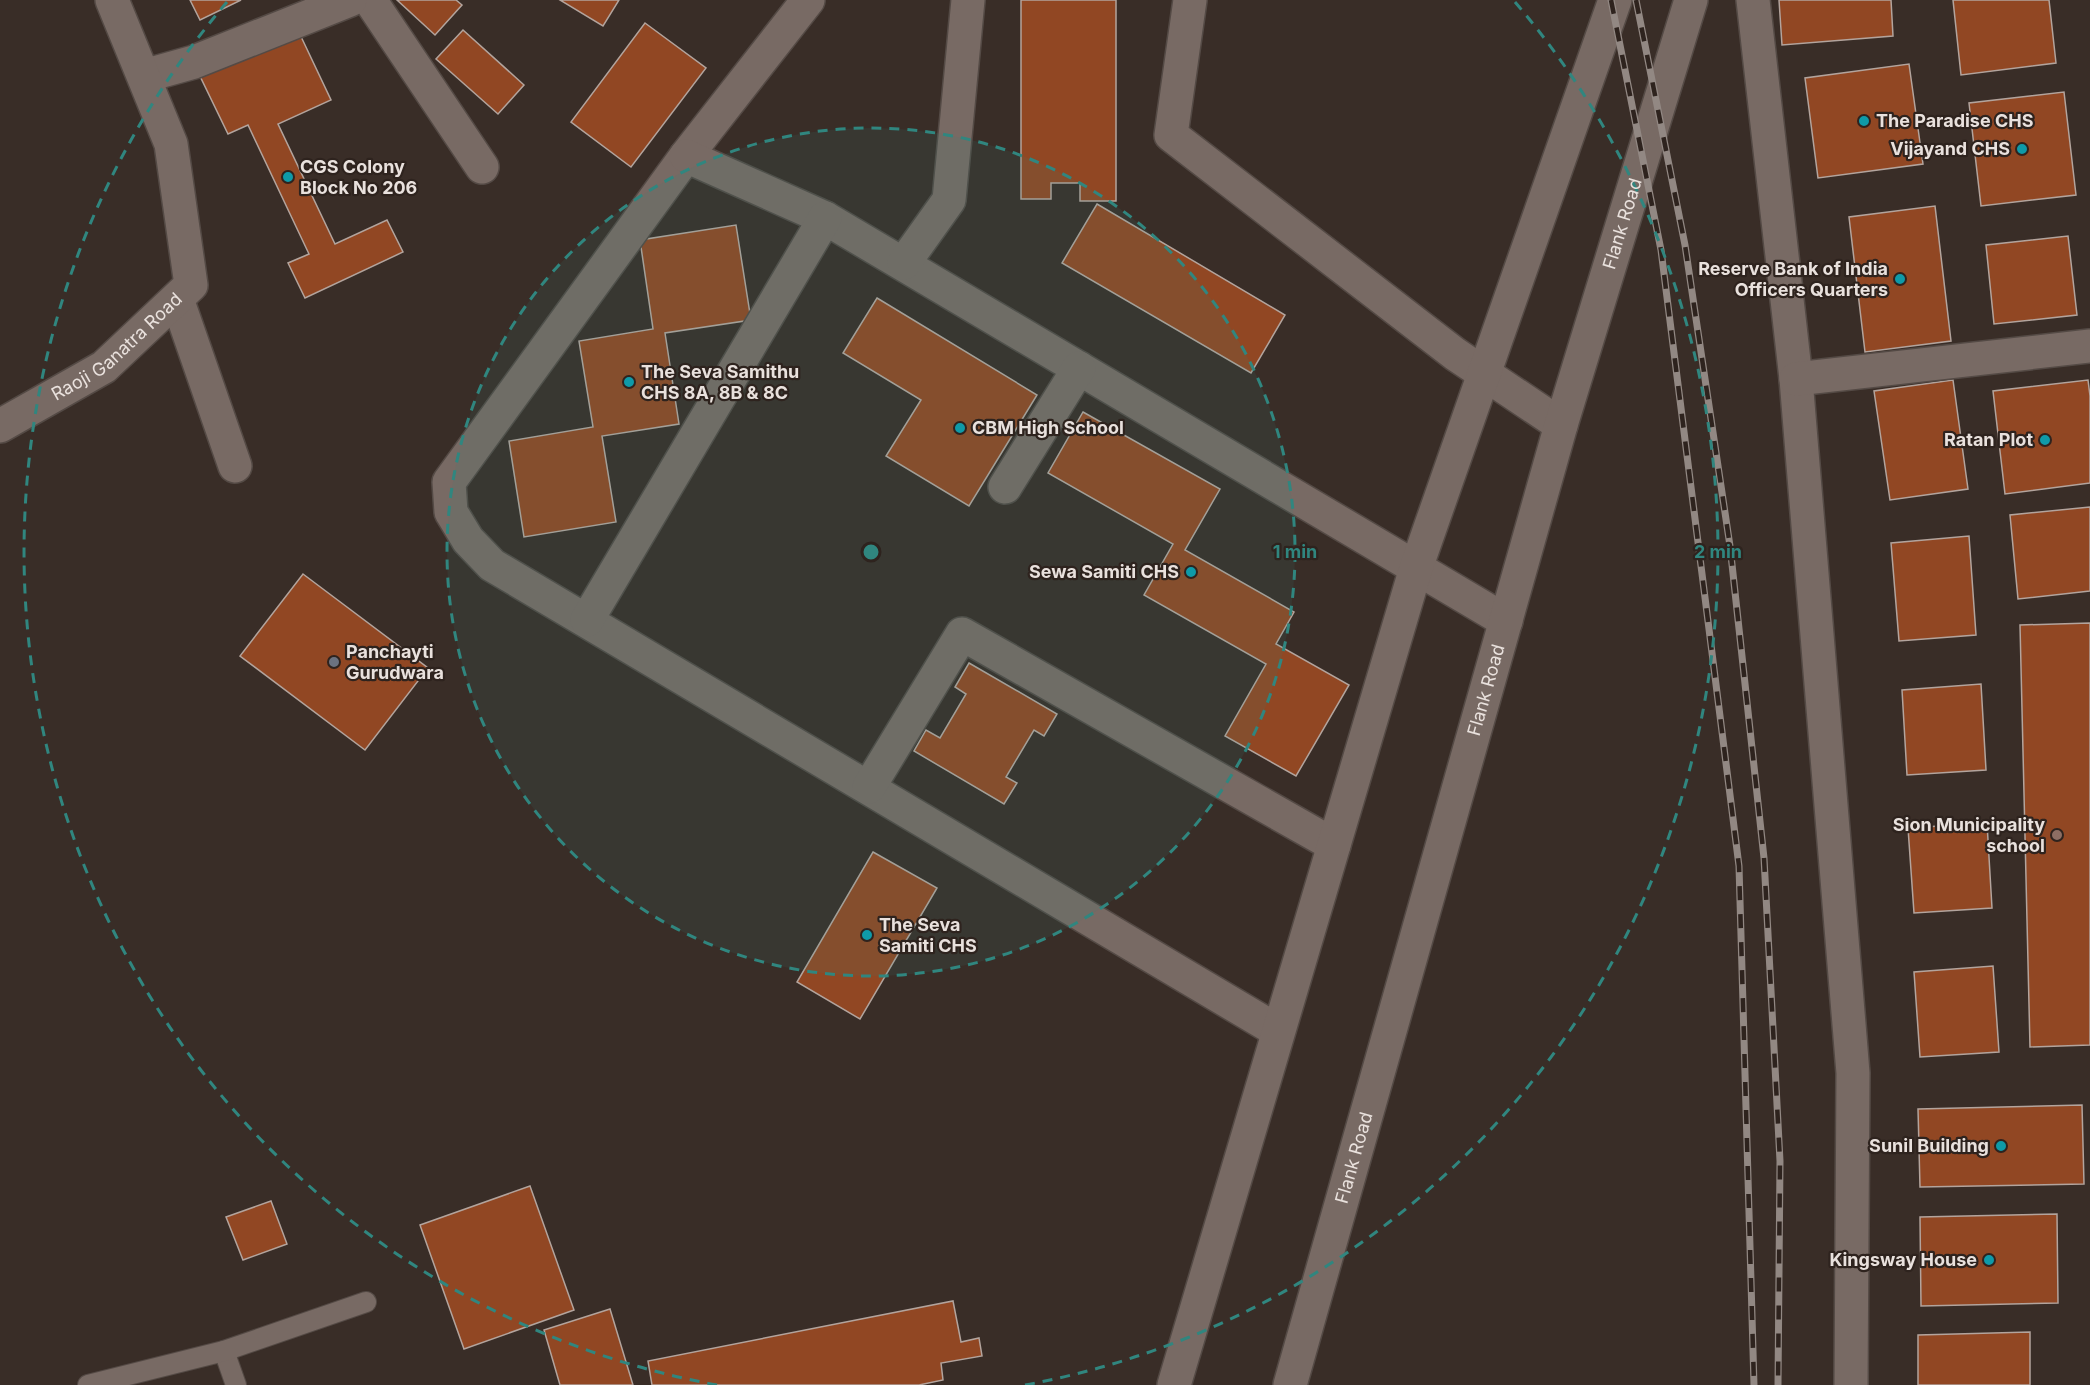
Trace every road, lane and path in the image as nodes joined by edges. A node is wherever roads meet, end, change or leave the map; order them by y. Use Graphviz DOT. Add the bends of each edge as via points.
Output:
graph roads {
  1 [pos="112,0"];
  2 [pos="350,0"];
  3 [pos="370,0"];
  4 [pos="968,0"];
  5 [pos="1190,0"];
  6 [pos="1691,0"];
  7 [pos="1753,0"];
  8 [pos="806,1"];
  9 [pos="1608,5"];
  10 [pos="144,76"];
  11 [pos="686,156"];
  12 [pos="482,167"];
  13 [pos="825,218"];
  14 [pos="904,263"];
  15 [pos="177,298"];
  16 [pos="2090,346"];
  17 [pos="1079,368"];
  18 [pos="1483,374"];
  19 [pos="1796,379"];
  20 [pos="1561,425"];
  21 [pos="0,426"];
  22 [pos="235,466"];
  23 [pos="1005,487"];
  24 [pos="1416,568"];
  25 [pos="587,620"];
  26 [pos="1506,621"];
  27 [pos="868,787"];
  28 [pos="1334,845"];
  29 [pos="1278,1031"];
  30 [pos="366,1302"];
  31 [pos="224,1351"];
  32 [pos="88,1385"];
  33 [pos="236,1385"];
  34 [pos="1174,1385"];
  35 [pos="1290,1385"];
  36 [pos="1851,1385"];
  1 -- 10 [label="street, Raoji Ganatra Road"];
  2 -- 10 [label="street" via="194,62"];
  3 -- 12 [label="street"];
  4 -- 14 [label="street" via="949,200"];
  5 -- 18 [label="street" via="1171,135"];
  6 -- 20 [label="street, Flank Road"];
  7 -- 19 [label="street"];
  8 -- 11 [label="street"];
  9 -- 18 [label="street"];
  10 -- 15 [label="street, Raoji Ganatra Road" via="171,144 191,285"];
  11 -- 13 [label="street"];
  11 -- 25 [label="street" via="449,482 451,512 468,540 492,565"];
  13 -- 14 [label="street"];
  13 -- 25 [label="street"];
  14 -- 17 [label="street"];
  15 -- 21 [label="street, Raoji Ganatra Road" via="104,367"];
  15 -- 22 [label="street"];
  16 -- 19 [label="street"];
  17 -- 23 [label="street"];
  17 -- 24 [label="street"];
  18 -- 20 [label="street"];
  18 -- 24 [label="street"];
  19 -- 36 [label="street" via="1853,1073"];
  20 -- 26 [label="street, Flank Road"];
  24 -- 26 [label="street"];
  24 -- 28 [label="street"];
  25 -- 27 [label="street"];
  26 -- 35 [label="street, Flank Road"];
  27 -- 28 [label="street" via="962,634"];
  27 -- 29 [label="street"];
  28 -- 29 [label="street"];
  29 -- 34 [label="street"];
  30 -- 31 [label="lane"];
  31 -- 32 [label="lane"];
  31 -- 33 [label="lane"];
}
